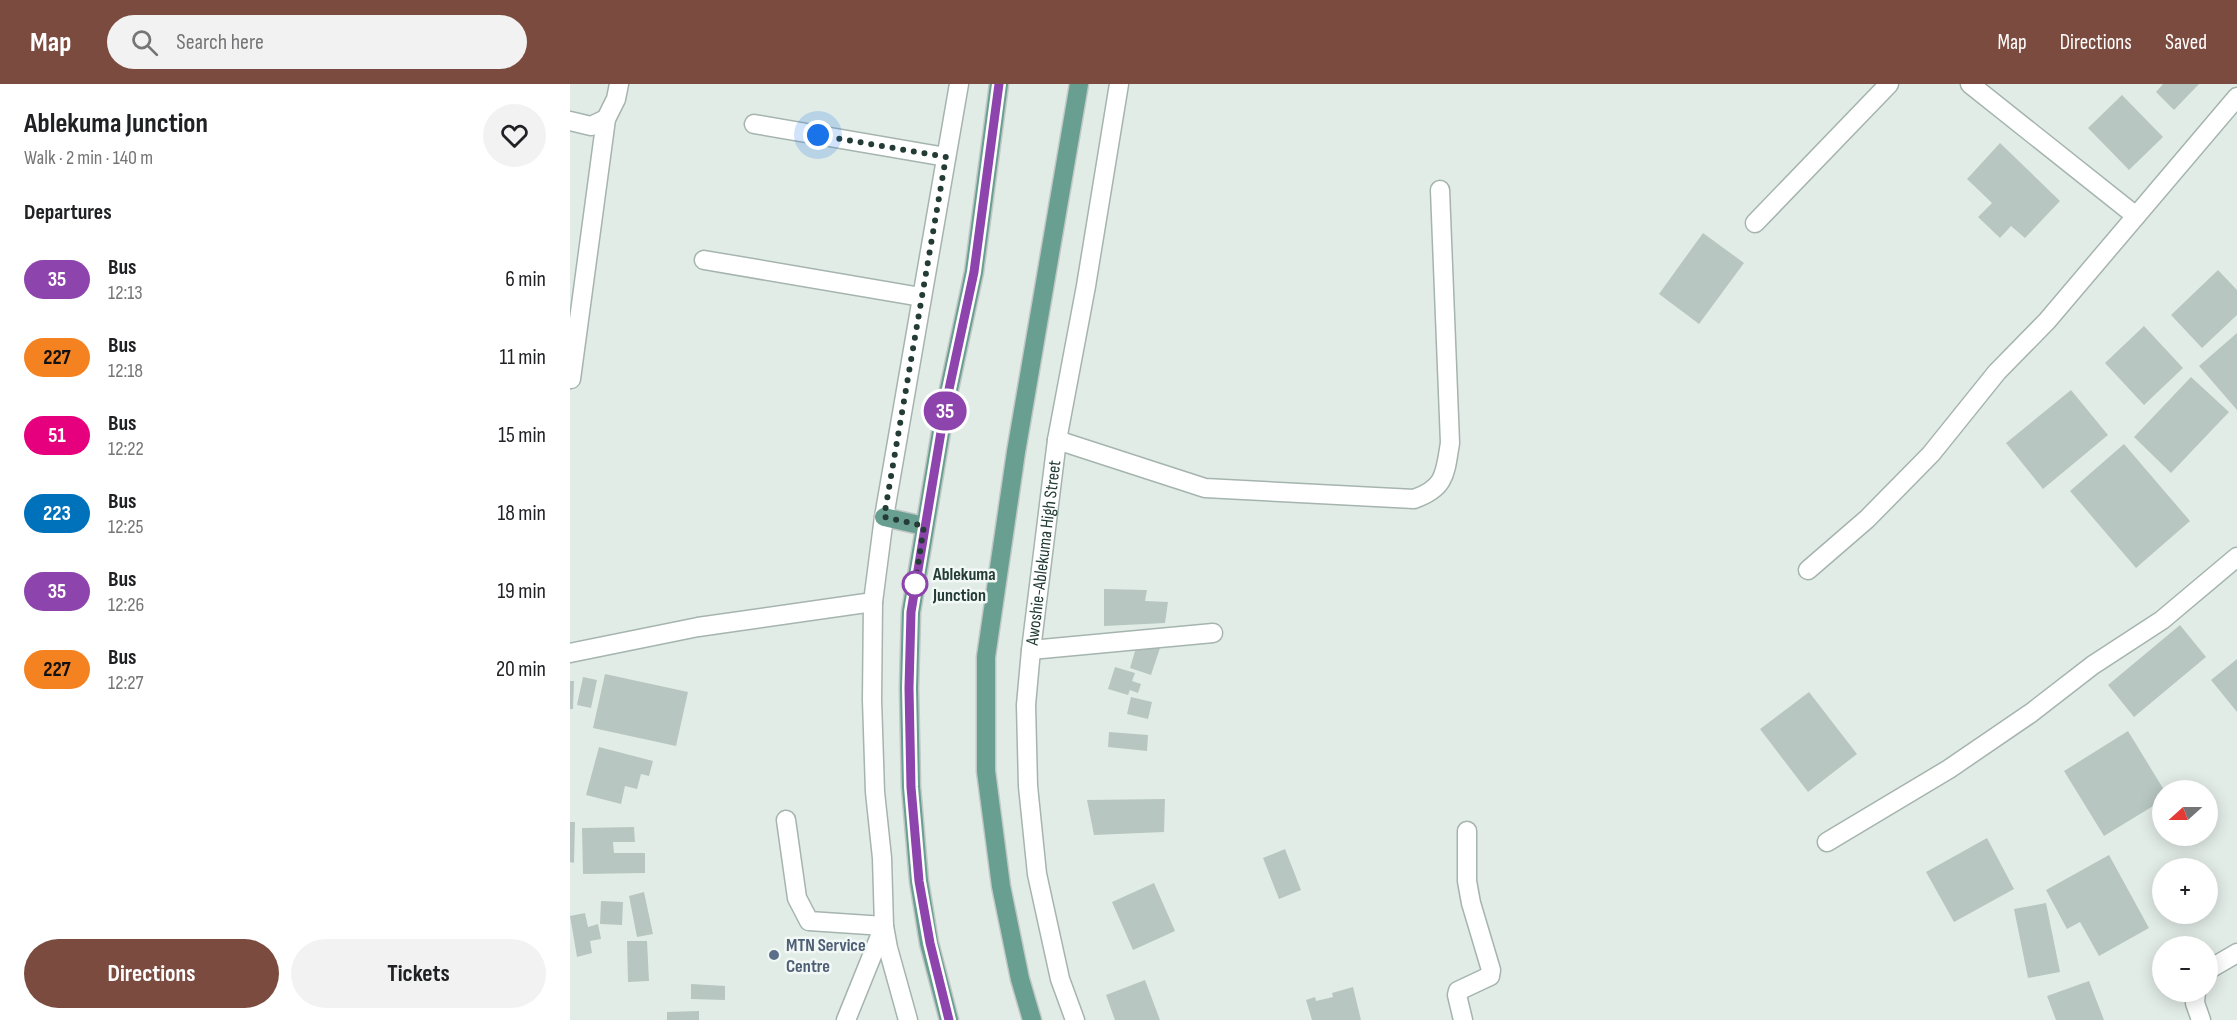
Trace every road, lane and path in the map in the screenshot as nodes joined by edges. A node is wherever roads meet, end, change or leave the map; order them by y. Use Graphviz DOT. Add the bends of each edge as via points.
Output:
graph roads {
  1 [pos="620,84"];
  2 [pos="959,84"];
  3 [pos="999,84"];
  4 [pos="1079,84"];
  5 [pos="1119,84"];
  6 [pos="1889,84"];
  7 [pos="1970,84"];
  8 [pos="2237,97"];
  9 [pos="606,119"];
  10 [pos="570,121"];
  11 [pos="754,124"];
  12 [pos="946,157"];
  13 [pos="1440,190"];
  14 [pos="2136,216"];
  15 [pos="1755,223"];
  16 [pos="704,260"];
  17 [pos="921,297"];
  18 [pos="571,379"];
  19 [pos="1057,440"];
  20 [pos="884,517"];
  21 [pos="924,526"];
  22 [pos="2237,557"];
  23 [pos="1808,570"];
  24 [pos="873,602"];
  25 [pos="1213,633"];
  26 [pos="1031,650"];
  27 [pos="570,653"];
  28 [pos="786,820"];
  29 [pos="1467,831"];
  30 [pos="1827,842"];
  31 [pos="884,926"];
  32 [pos="2237,953"];
  33 [pos="2218,964"];
  34 [pos="2195,1002"];
  35 [pos="846,1020"];
  36 [pos="908,1020"];
  37 [pos="949,1020"];
  38 [pos="1032,1020"];
  39 [pos="1075,1020"];
  40 [pos="1463,1020"];
  41 [pos="2201,1020"];
  1 -- 9 [label="street"];
  2 -- 12 [label="street"];
  3 -- 21 [label="main road" via="974,272"];
  4 -- 38 [label="main road" via="1016,452 986,657 988,782 1001,886"];
  5 -- 19 [label="street, Awoshie-Ablekuma High Street"];
  6 -- 15 [label="street"];
  7 -- 14 [label="street"];
  8 -- 14 [label="street"];
  9 -- 10 [label="street" via="591,126"];
  9 -- 18 [label="street"];
  11 -- 12 [label="street"];
  12 -- 17 [label="street"];
  13 -- 19 [label="street" via="1449,443 1445,475 1431,493 1414,499 1205,488"];
  14 -- 23 [label="street" via="2047,321 1997,372 1931,454 1867,519"];
  16 -- 17 [label="street"];
  17 -- 20 [label="street"];
  19 -- 26 [label="street, Awoshie-Ablekuma High Street"];
  20 -- 21 [label="main road"];
  20 -- 24 [label="street"];
  21 -- 37 [label="main road" via="911,612 911,787 919,881"];
  22 -- 30 [label="street" via="2162,620 2093,665 2031,713"];
  24 -- 27 [label="street" via="698,627"];
  24 -- 31 [label="street" via="874,769"];
  25 -- 26 [label="street"];
  26 -- 39 [label="street, Awoshie-Ablekuma High Street" via="1026,705 1028,786 1037,874 1060,979"];
  28 -- 31 [label="street" via="797,898 809,921"];
  29 -- 40 [label="street" via="1467,881 1491,970 1485,980 1458,991"];
  31 -- 35 [label="street"];
  31 -- 36 [label="street"];
  32 -- 33 [label="street"];
  34 -- 41 [label="street"];
}
